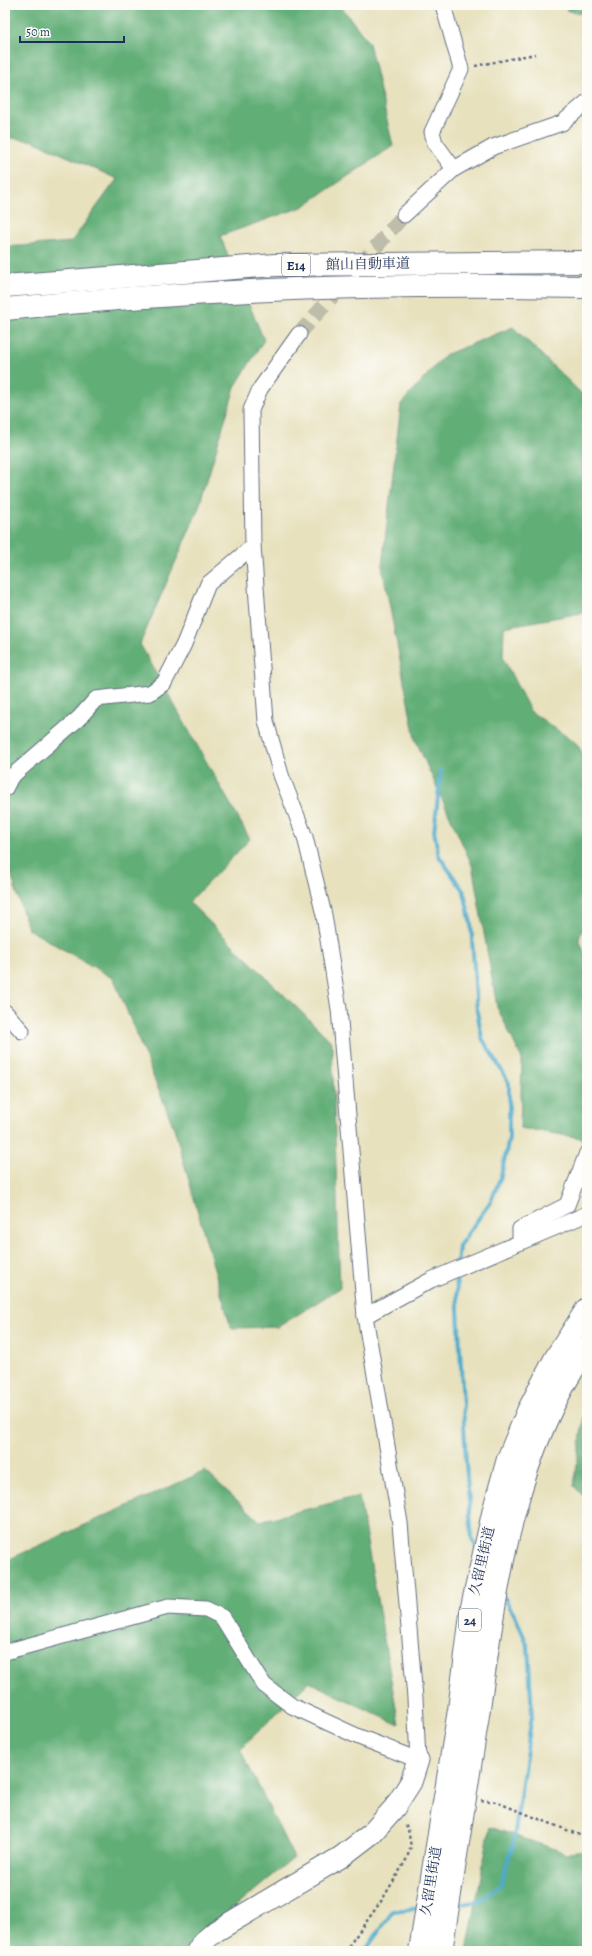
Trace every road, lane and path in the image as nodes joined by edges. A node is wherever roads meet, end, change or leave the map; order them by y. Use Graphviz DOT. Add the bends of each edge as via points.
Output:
graph roads {
  1 [pos="443,5"];
  2 [pos="535,54"];
  3 [pos="460,69"];
  4 [pos="587,102"];
  5 [pos="454,169"];
  6 [pos="404,215"];
  7 [pos="587,262"];
  8 [pos="5,286"];
  9 [pos="587,287"];
  10 [pos="5,309"];
  11 [pos="299,334"];
  12 [pos="253,546"];
  13 [pos="5,789"];
  14 [pos="5,1012"];
  15 [pos="22,1031"];
  16 [pos="587,1153"];
  17 [pos="587,1214"];
  18 [pos="520,1242"];
  19 [pos="587,1309"];
  20 [pos="365,1316"];
  21 [pos="587,1348"];
  22 [pos="5,1652"];
  23 [pos="418,1760"];
  24 [pos="465,1797"];
  25 [pos="395,1807"];
  26 [pos="587,1838"];
  27 [pos="197,1951"];
  28 [pos="345,1951"];
  29 [pos="420,1951"];
  30 [pos="441,1951"];
  1 -- 3 [label="street"];
  2 -- 3 [label="path"];
  3 -- 5 [label="street" via="432,132 436,143"];
  4 -- 5 [label="street" via="562,123 493,147"];
  5 -- 6 [label="street"];
  7 -- 8 [label="main road, 館山自動車道 / E14" via="275,265"];
  9 -- 10 [label="main road, 館山自動車道 / E14" via="509,285 278,289"];
  11 -- 12 [label="street" via="260,389 251,410"];
  12 -- 13 [label="street" via="208,584 184,644 164,683 150,693 96,699 79,718 11,777"];
  12 -- 20 [label="street" via="266,721 281,775 306,837 324,915 339,1009"];
  14 -- 15 [label="street"];
  16 -- 18 [label="street" via="567,1205 520,1229"];
  17 -- 18 [label="street"];
  18 -- 20 [label="street" via="431,1280"];
  19 -- 29 [label="main road, 久留里街道 / 24" via="555,1358 528,1411 508,1460 494,1509 472,1607 459,1710"];
  20 -- 23 [label="street" via="400,1523"];
  21 -- 24 [label="main road, 久留里街道 / 24" via="573,1367 547,1419 508,1535 492,1616"];
  22 -- 23 [label="street" via="168,1607 206,1609 222,1617 264,1685 292,1706 359,1737"];
  23 -- 25 [label="street" via="412,1782"];
  24 -- 26 [label="path" via="496,1802"];
  24 -- 30 [label="main road, 久留里街道 / 24"];
  25 -- 27 [label="street" via="371,1834 341,1857 216,1931"];
  25 -- 28 [label="path" via="408,1829 411,1847 382,1900"];
}
